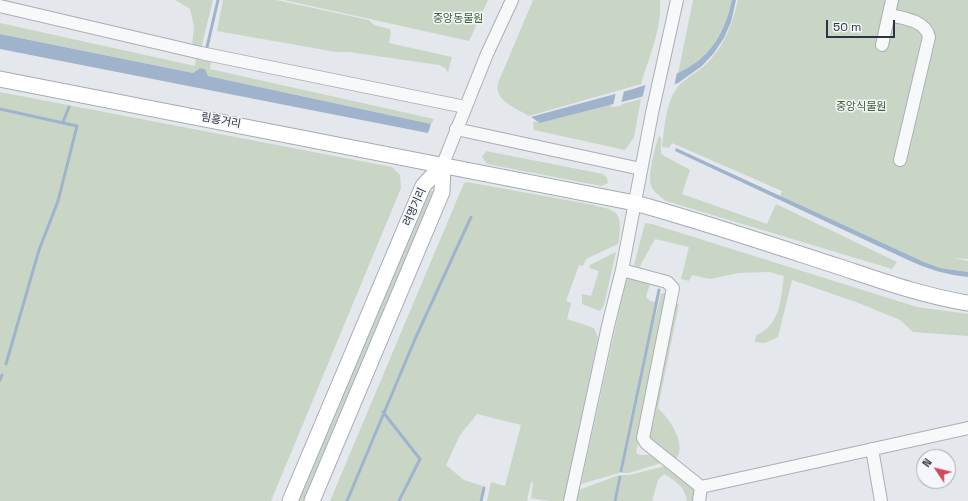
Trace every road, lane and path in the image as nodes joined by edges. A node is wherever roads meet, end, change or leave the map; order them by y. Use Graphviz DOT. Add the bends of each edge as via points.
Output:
graph roads {
  1 [pos="512,0"];
  2 [pos="677,0"];
  3 [pos="892,0"];
  4 [pos="0,6"];
  5 [pos="890,15"];
  6 [pos="882,45"];
  7 [pos="0,78"];
  8 [pos="464,106"];
  9 [pos="456,129"];
  10 [pos="900,160"];
  11 [pos="443,164"];
  12 [pos="641,169"];
  13 [pos="635,203"];
  14 [pos="622,270"];
  15 [pos="968,303"];
  16 [pos="968,428"];
  17 [pos="872,449"];
  18 [pos="701,487"];
  19 [pos="290,501"];
  20 [pos="312,501"];
  21 [pos="570,501"];
  22 [pos="699,501"];
  23 [pos="881,501"];
  1 -- 8 [label="street"];
  2 -- 12 [label="street"];
  3 -- 5 [label="street"];
  4 -- 8 [label="street" via="201,53"];
  5 -- 6 [label="street"];
  5 -- 10 [label="street" via="911,20 924,27 929,37"];
  7 -- 11 [label="main road, 림흥거리"];
  8 -- 9 [label="street"];
  9 -- 11 [label="street"];
  9 -- 12 [label="street"];
  11 -- 13 [label="main road, 림흥거리"];
  11 -- 19 [label="main road, 려명거리" via="423,186"];
  11 -- 20 [label="main road, 려명거리" via="442,192"];
  12 -- 13 [label="street"];
  13 -- 14 [label="street"];
  13 -- 15 [label="main road, 림흥거리" via="899,286 943,299"];
  14 -- 18 [label="street" via="663,281 673,288 643,438"];
  14 -- 21 [label="street"];
  16 -- 17 [label="street"];
  17 -- 18 [label="street"];
  17 -- 23 [label="street"];
  18 -- 22 [label="street"];
}
